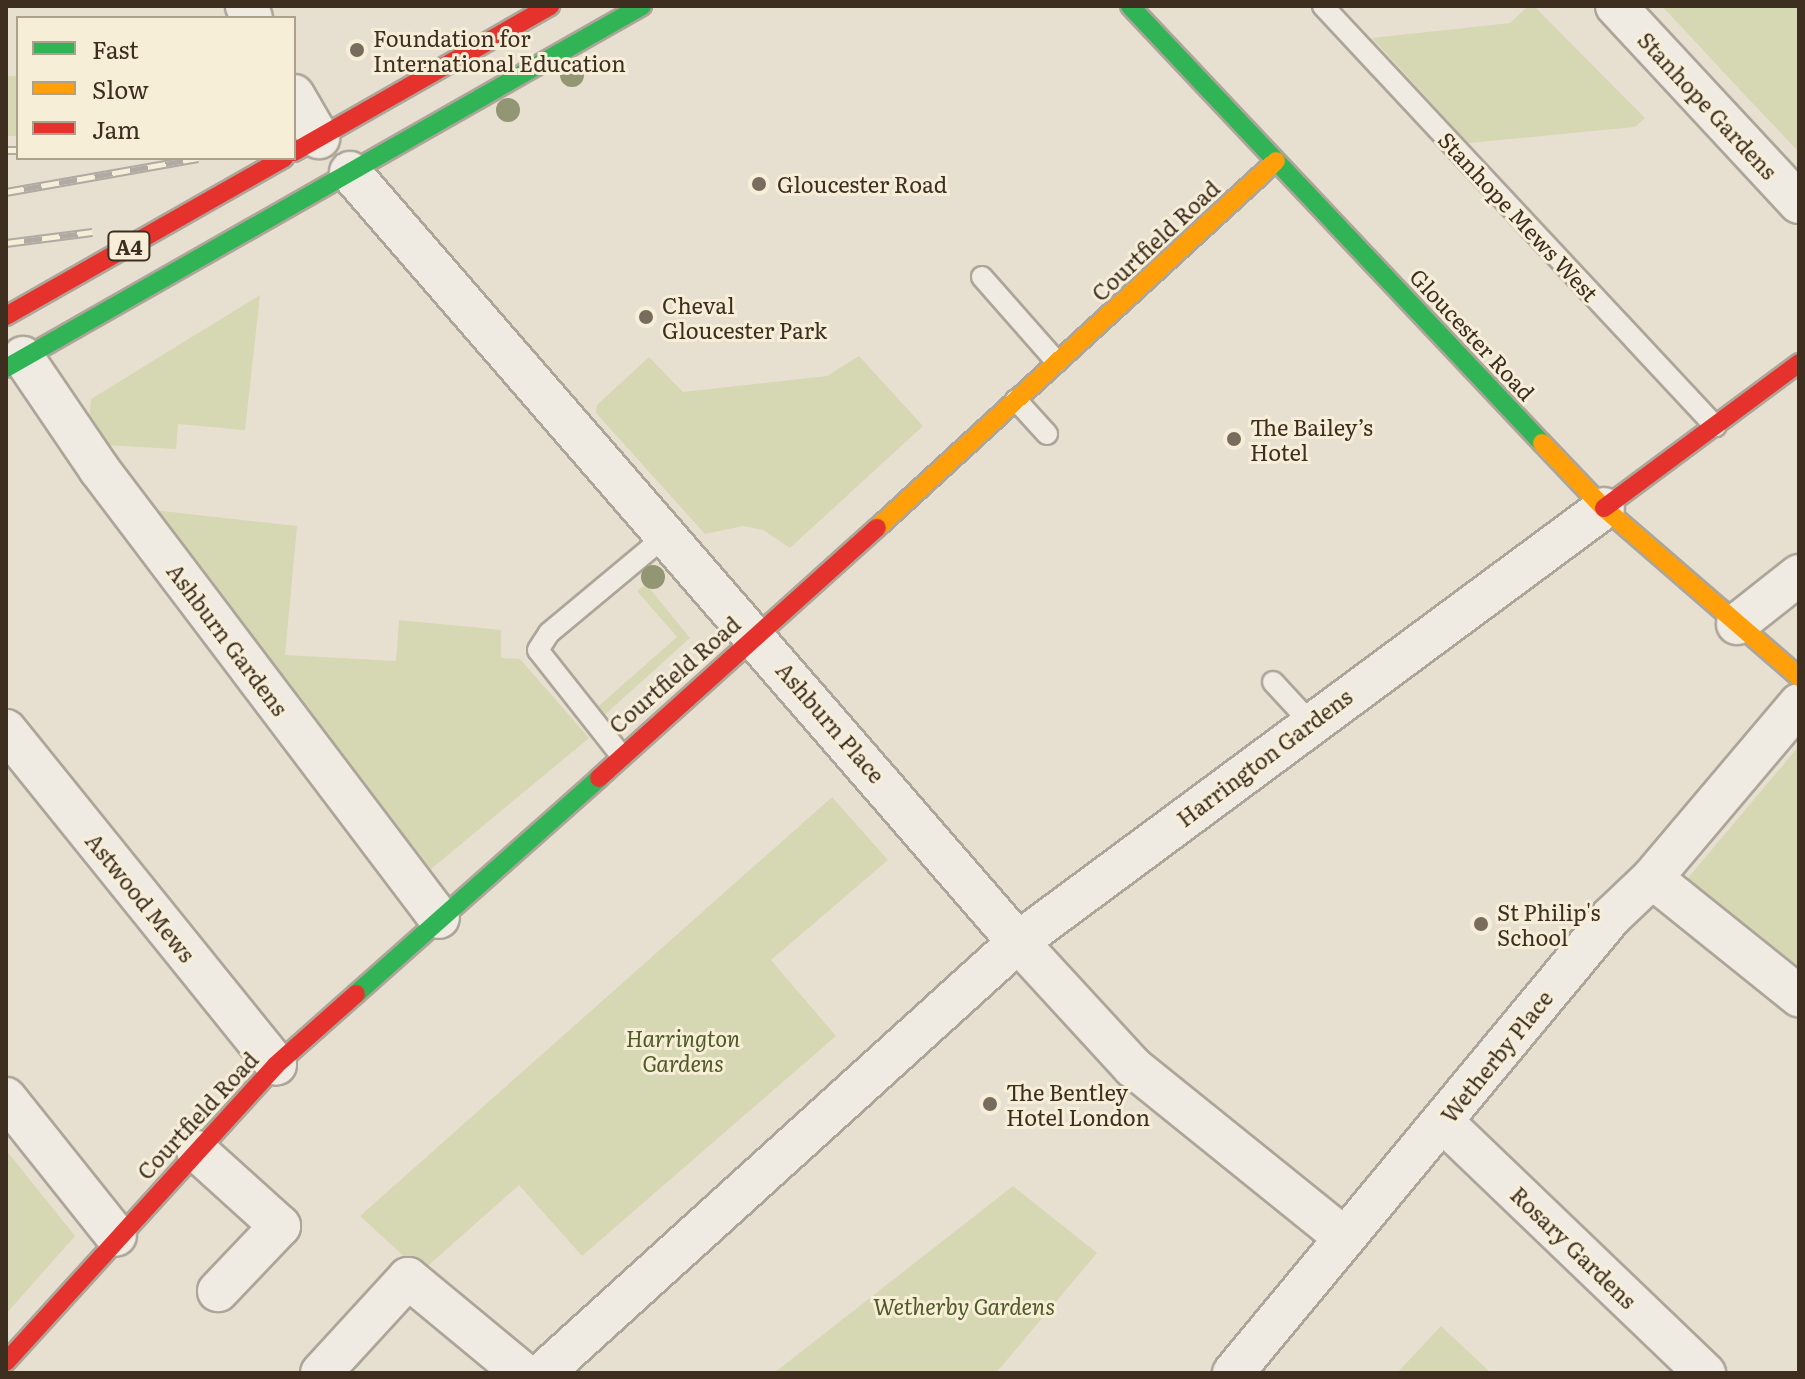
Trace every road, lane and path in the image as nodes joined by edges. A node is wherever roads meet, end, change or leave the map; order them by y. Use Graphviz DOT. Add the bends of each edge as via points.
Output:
graph roads {
  1 [pos="550,6"];
  2 [pos="642,6"];
  3 [pos="1130,6"];
  4 [pos="1323,6"];
  5 [pos="1616,6"];
  6 [pos="296,103"];
  7 [pos="307,145"];
  8 [pos="280,160"];
  9 [pos="1276,161"];
  10 [pos="350,172"];
  11 [pos="1799,203"];
  12 [pos="982,277"];
  13 [pos="6,316"];
  14 [pos="12,350"];
  15 [pos="1057,362"];
  16 [pos="1799,363"];
  17 [pos="1016,400"];
  18 [pos="1715,426"];
  19 [pos="1047,434"];
  20 [pos="1604,508"];
  21 [pos="668,534"];
  22 [pos="1799,575"];
  23 [pos="1737,624"];
  24 [pos="756,635"];
  25 [pos="1799,677"];
  26 [pos="1273,682"];
  27 [pos="1799,704"];
  28 [pos="1310,722"];
  29 [pos="6,730"];
  30 [pos="620,754"];
  31 [pos="1652,878"];
  32 [pos="439,918"];
  33 [pos="1018,942"];
  34 [pos="1799,996"];
  35 [pos="276,1065"];
  36 [pos="6,1098"];
  37 [pos="1443,1122"];
  38 [pos="197,1151"];
  39 [pos="116,1236"];
  40 [pos="1345,1238"];
  41 [pos="218,1291"];
  42 [pos="6,1362"];
  43 [pos="321,1373"];
  44 [pos="523,1373"];
  45 [pos="543,1373"];
  46 [pos="1233,1373"];
  47 [pos="1705,1373"];
  1 -- 7 [label="main road"];
  2 -- 10 [label="main road, A4"];
  3 -- 9 [label="main road, Gloucester Road"];
  4 -- 18 [label="lane, Stanhope Mews West"];
  5 -- 11 [label="street, Stanhope Gardens"];
  6 -- 7 [label="street"];
  8 -- 13 [label="main road, A4"];
  9 -- 15 [label="main road, Courtfield Road"];
  9 -- 20 [label="main road, Gloucester Road"];
  10 -- 14 [label="main road, A4"];
  10 -- 21 [label="street, Ashburn Place"];
  12 -- 15 [label="lane"];
  14 -- 32 [label="street, Ashburn Gardens"];
  15 -- 17 [label="main road, Courtfield Road"];
  16 -- 18 [label="main road"];
  17 -- 19 [label="lane"];
  17 -- 24 [label="main road, Courtfield Road"];
  18 -- 20 [label="main road"];
  20 -- 23 [label="main road, Gloucester Road"];
  20 -- 28 [label="street, Harrington Gardens"];
  21 -- 24 [label="street, Ashburn Place"];
  21 -- 30 [label="lane" via="549,633 538,650"];
  22 -- 23 [label="street"];
  23 -- 25 [label="main road, Gloucester Road"];
  24 -- 30 [label="main road, Courtfield Road"];
  24 -- 33 [label="street, Ashburn Place"];
  26 -- 28 [label="lane"];
  27 -- 31 [label="street, Wetherby Place"];
  28 -- 33 [label="street, Harrington Gardens"];
  29 -- 35 [label="street, Astwood Mews"];
  30 -- 32 [label="main road, Courtfield Road"];
  31 -- 34 [label="street"];
  31 -- 37 [label="street, Wetherby Place" via="1611,917"];
  32 -- 35 [label="main road, Courtfield Road"];
  33 -- 40 [label="street, Ashburn Place" via="1133,1067"];
  33 -- 45 [label="street, Harrington Gardens"];
  35 -- 38 [label="main road, Courtfield Road"];
  36 -- 39 [label="street"];
  37 -- 40 [label="street, Wetherby Place"];
  37 -- 47 [label="street, Rosary Gardens"];
  38 -- 39 [label="main road, Courtfield Road"];
  38 -- 41 [label="street" via="280,1226"];
  39 -- 42 [label="main road, Courtfield Road"];
  40 -- 46 [label="street"];
  43 -- 44 [label="street" via="408,1278"];
}
